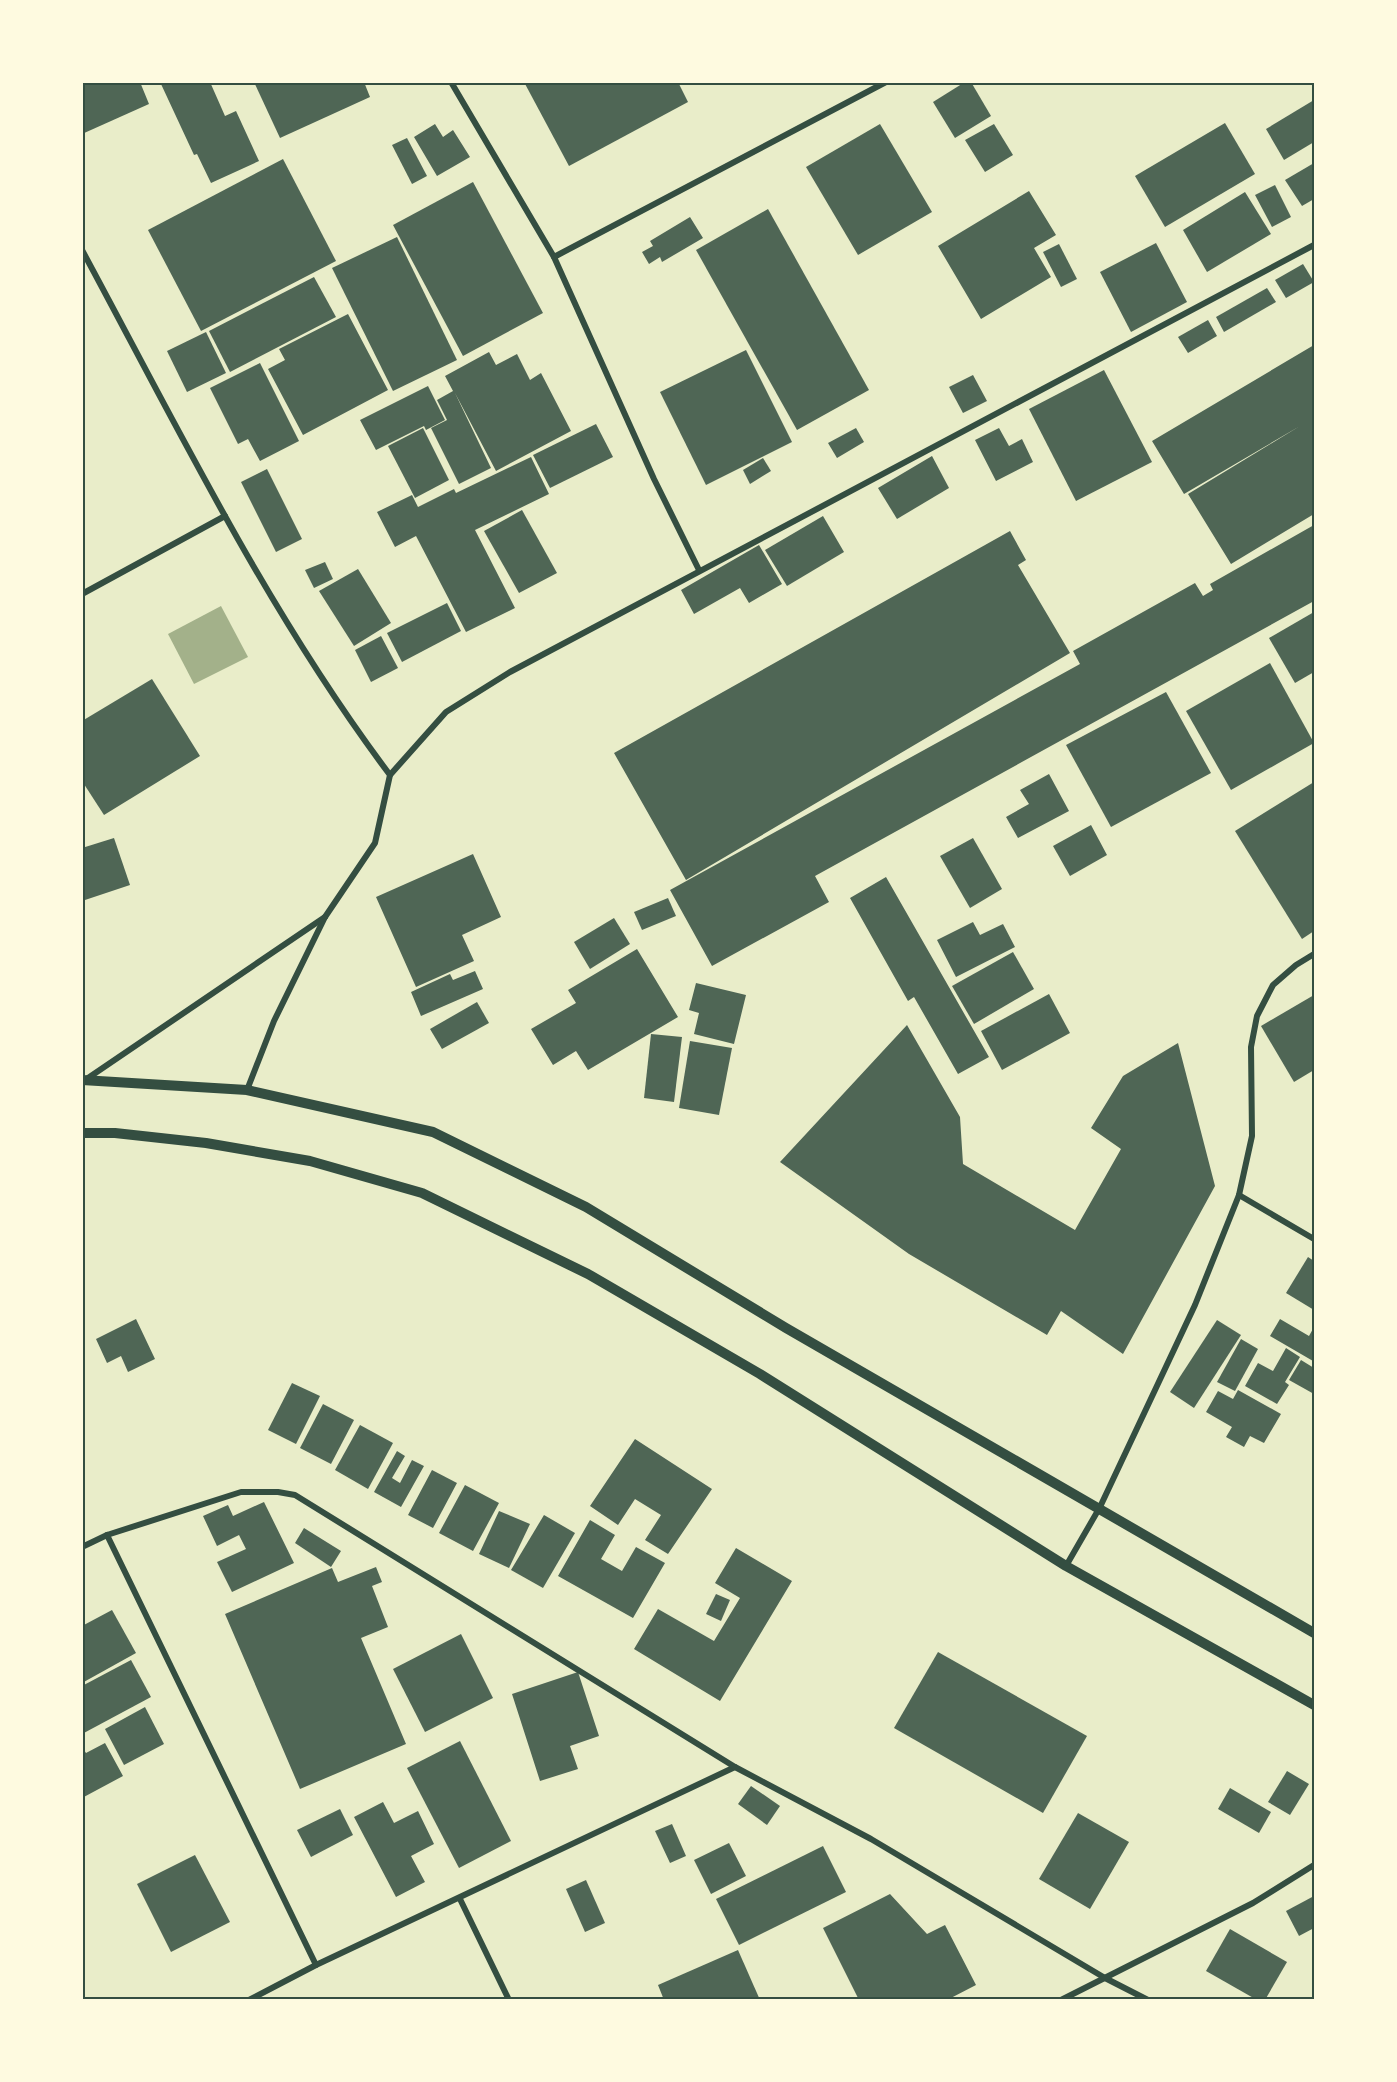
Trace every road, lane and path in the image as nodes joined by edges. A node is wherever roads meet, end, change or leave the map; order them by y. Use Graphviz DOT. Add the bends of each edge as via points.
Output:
graph roads {
  1 [pos="451,82"];
  2 [pos="886,82"];
  3 [pos="1314,245"];
  4 [pos="82,250"];
  5 [pos="554,257"];
  6 [pos="225,516"];
  7 [pos="699,570"];
  8 [pos="82,594"];
  9 [pos="390,774"];
  10 [pos="325,917"];
  11 [pos="1314,954"];
  12 [pos="84,1080"];
  13 [pos="247,1090"];
  14 [pos="82,1132"];
  15 [pos="1239,1195"];
  16 [pos="1314,1239"];
  17 [pos="1100,1507"];
  18 [pos="107,1535"];
  19 [pos="82,1547"];
  20 [pos="1066,1566"];
  21 [pos="1314,1633"];
  22 [pos="1314,1705"];
  23 [pos="735,1767"];
  24 [pos="1314,1865"];
  25 [pos="460,1899"];
  26 [pos="316,1965"];
  27 [pos="1105,1978"];
  28 [pos="249,2000"];
  29 [pos="509,2000"];
  30 [pos="1061,2000"];
  31 [pos="1149,2000"];
  1 -- 5 [label="street"];
  2 -- 5 [label="street"];
  3 -- 7 [label="street"];
  4 -- 6 [label="street"];
  5 -- 7 [label="street"];
  6 -- 8 [label="street"];
  6 -- 9 [label="street" via="332,694"];
  7 -- 9 [label="street" via="510,672 446,712"];
  9 -- 10 [label="street" via="375,843"];
  10 -- 12 [label="street"];
  10 -- 13 [label="street" via="274,1021"];
  11 -- 15 [label="street" via="1273,985 1257,1016 1251,1047 1252,1136"];
  12 -- 13 [label="street"];
  13 -- 17 [label="street" via="433,1132 586,1207 786,1328"];
  14 -- 20 [label="street" via="206,1143 310,1161 422,1194 618,1292 760,1374"];
  15 -- 16 [label="street"];
  15 -- 17 [label="street" via="1195,1305"];
  17 -- 20 [label="street"];
  17 -- 21 [label="street"];
  18 -- 19 [label="street"];
  18 -- 23 [label="street" via="241,1492 278,1491 295,1495"];
  18 -- 26 [label="street"];
  20 -- 22 [label="street"];
  23 -- 25 [label="street"];
  23 -- 27 [label="street" via="871,1839"];
  24 -- 27 [label="street" via="1253,1903"];
  25 -- 26 [label="street"];
  25 -- 29 [label="street"];
  26 -- 28 [label="street"];
  27 -- 30 [label="street"];
  27 -- 31 [label="street"];
}
